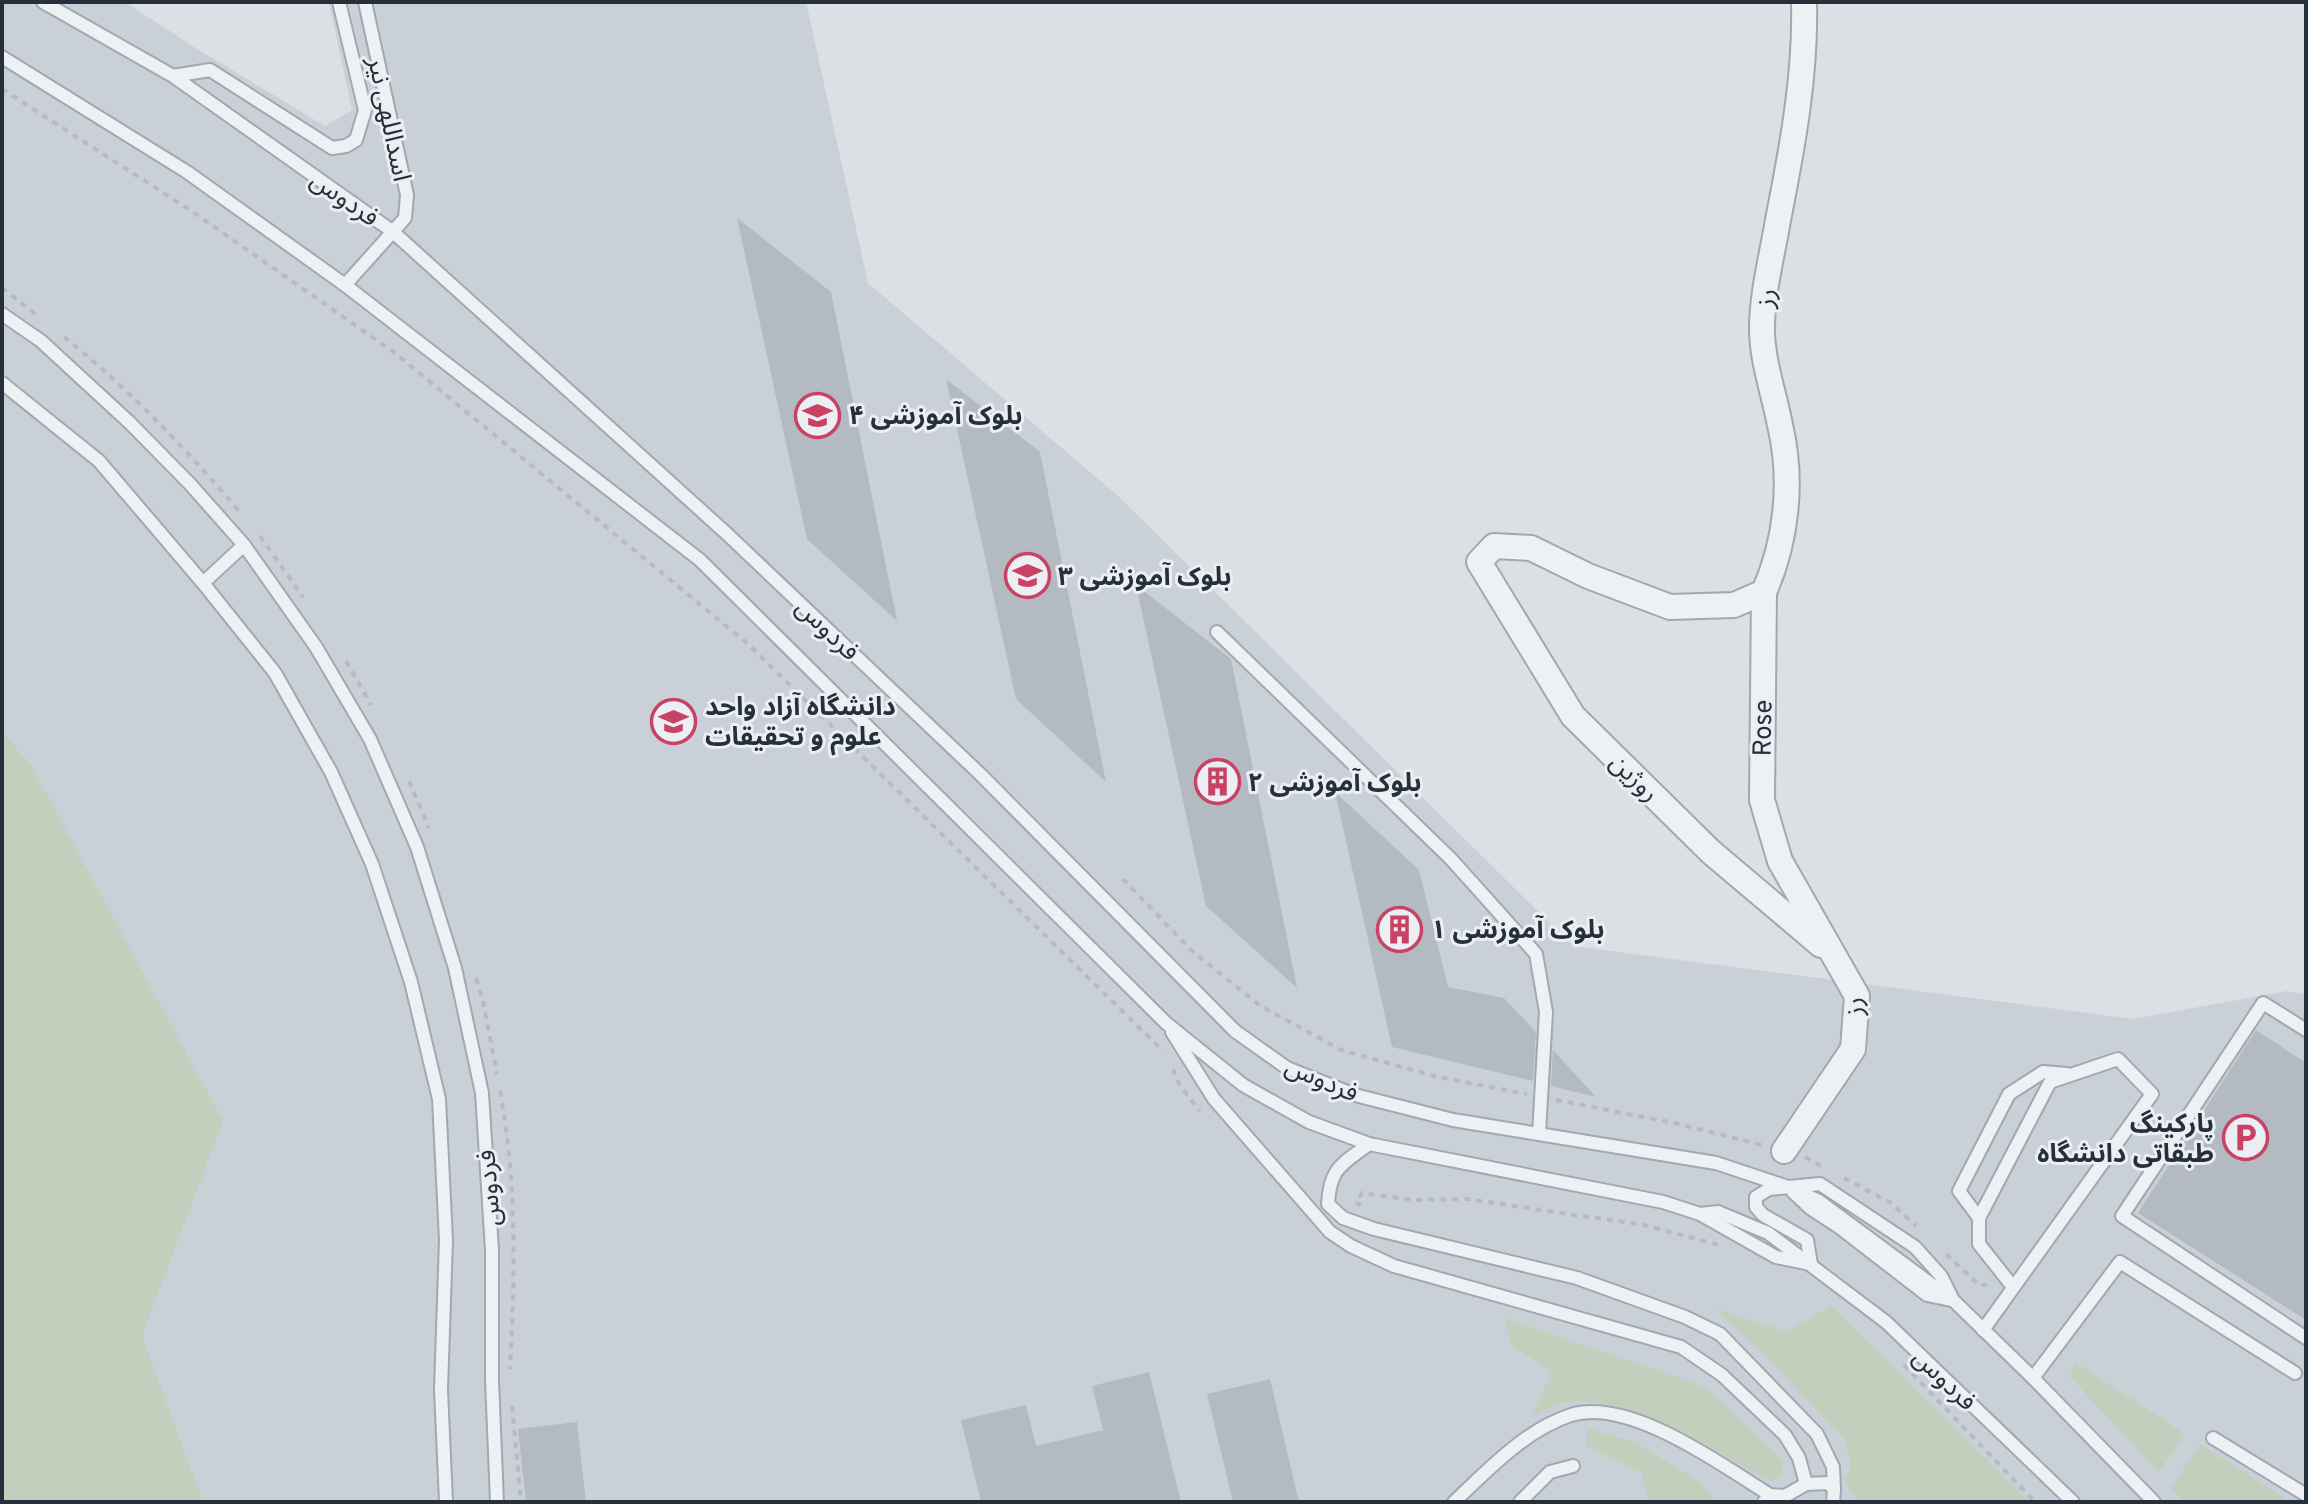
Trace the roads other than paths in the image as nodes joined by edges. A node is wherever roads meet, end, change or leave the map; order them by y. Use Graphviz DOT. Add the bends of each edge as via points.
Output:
graph roads {
  1 [pos="43,2"];
  2 [pos="339,2"];
  3 [pos="365,2"];
  4 [pos="1804,2"];
  5 [pos="2,57"];
  6 [pos="173,76"];
  7 [pos="392,231"];
  8 [pos="345,285"];
  9 [pos="2,314"];
  10 [pos="2,383"];
  11 [pos="244,545"];
  12 [pos="203,583"];
  13 [pos="1764,592"];
  14 [pos="1217,632"];
  15 [pos="1780,861"];
  16 [pos="1835,956"];
  17 [pos="1166,1023"];
  18 [pos="2306,1030"];
  19 [pos="2074,1074"];
  20 [pos="1539,1134"];
  21 [pos="1369,1144"];
  22 [pos="1784,1151"];
  23 [pos="1788,1187"];
  24 [pos="1979,1218"];
  25 [pos="1811,1264"];
  26 [pos="2013,1287"];
  27 [pos="1954,1301"];
  28 [pos="1983,1330"];
  29 [pos="2306,1338"];
  30 [pos="2295,1373"];
  31 [pos="2033,1378"];
  32 [pos="2213,1438"];
  33 [pos="1573,1466"];
  34 [pos="1806,1484"];
  35 [pos="1833,1495"];
  36 [pos="2306,1495"];
  37 [pos="1767,1498"];
  38 [pos="446,1502"];
  39 [pos="497,1502"];
  40 [pos="1454,1502"];
  41 [pos="1520,1502"];
  42 [pos="2073,1502"];
  43 [pos="2154,1502"];
  1 -- 6 [label="lane, فردوس"];
  2 -- 6 [label="lane, اسداللهی نیر" via="365,110 356,140 346,146 332,148 210,70"];
  3 -- 7 [label="lane, اسداللهی نیر" via="407,195 405,218"];
  4 -- 13 [label="street, رز" via="1788,170 1762,327 1782,430 1787,496 1777,563"];
  5 -- 8 [label="lane, فردوس" via="187,172"];
  6 -- 7 [label="lane, فردوس"];
  7 -- 8 [label="lane, اسداللهی نیر"];
  7 -- 20 [label="lane, فردوس" via="738,543 979,773 1235,1031 1287,1068 1355,1095 1453,1120"];
  8 -- 17 [label="lane, فردوس" via="700,560"];
  9 -- 11 [label="lane, فردوس" via="41,341 130,423"];
  10 -- 12 [label="lane, فردوس" via="99,461"];
  11 -- 12 [label="lane"];
  11 -- 39 [label="lane, فردوس" via="316,647 370,739 417,847 455,968 482,1093 492,1250"];
  12 -- 38 [label="lane, فردوس" via="275,673 331,772 372,864 411,982 439,1099 446,1240 441,1390"];
  13 -- 15 [label="street, Rose" via="1762,800"];
  13 -- 16 [label="street, روژین" via="1734,605 1670,607 1531,548 1494,546 1479,562 1573,716 1711,852"];
  14 -- 20 [label="lane" via="1451,859 1536,954 1546,1012"];
  15 -- 16 [label="street, رز"];
  16 -- 22 [label="street, رز" via="1857,996 1853,1049"];
  17 -- 21 [label="lane, فردوس" via="1243,1085 1309,1122"];
  17 -- 34 [label="lane" via="1214,1099 1330,1232 1394,1266 1681,1347 1722,1375 1785,1435"];
  18 -- 29 [label="lane" via="2263,1003 2122,1216"];
  19 -- 24 [label="lane" via="2050,1082"];
  19 -- 24 [label="lane" via="2043,1072 2009,1094 1959,1191"];
  19 -- 26 [label="lane" via="2118,1059 2152,1094"];
  20 -- 23 [label="lane, فردوس" via="1716,1163"];
  21 -- 25 [label="lane, فردوس" via="1644,1198 1700,1214 1776,1257"];
  21 -- 35 [label="lane" via="1329,1181 1328,1204 1343,1218 1577,1278 1720,1334 1817,1434 1833,1467"];
  23 -- 25 [label="lane" via="1756,1197 1756,1207 1807,1240"];
  23 -- 27 [label="lane" via="1846,1218"];
  23 -- 27 [label="lane" via="1820,1184 1915,1247 1941,1276"];
  24 -- 26 [label="lane" via="1979,1244"];
  25 -- 42 [label="lane, فردوس" via="1886,1322"];
  26 -- 28 [label="lane"];
  27 -- 28 [label="lane"];
  28 -- 31 [label="lane"];
  30 -- 31 [label="lane" via="2120,1262"];
  31 -- 43 [label="lane"];
  32 -- 36 [label="lane"];
  33 -- 41 [label="lane" via="1550,1472"];
  34 -- 35 [label="lane" via="1828,1483"];
  34 -- 37 [label="lane" via="1785,1496"];
  37 -- 40 [label="lane" via="1668,1431 1599,1411 1572,1415 1538,1431"];
}
